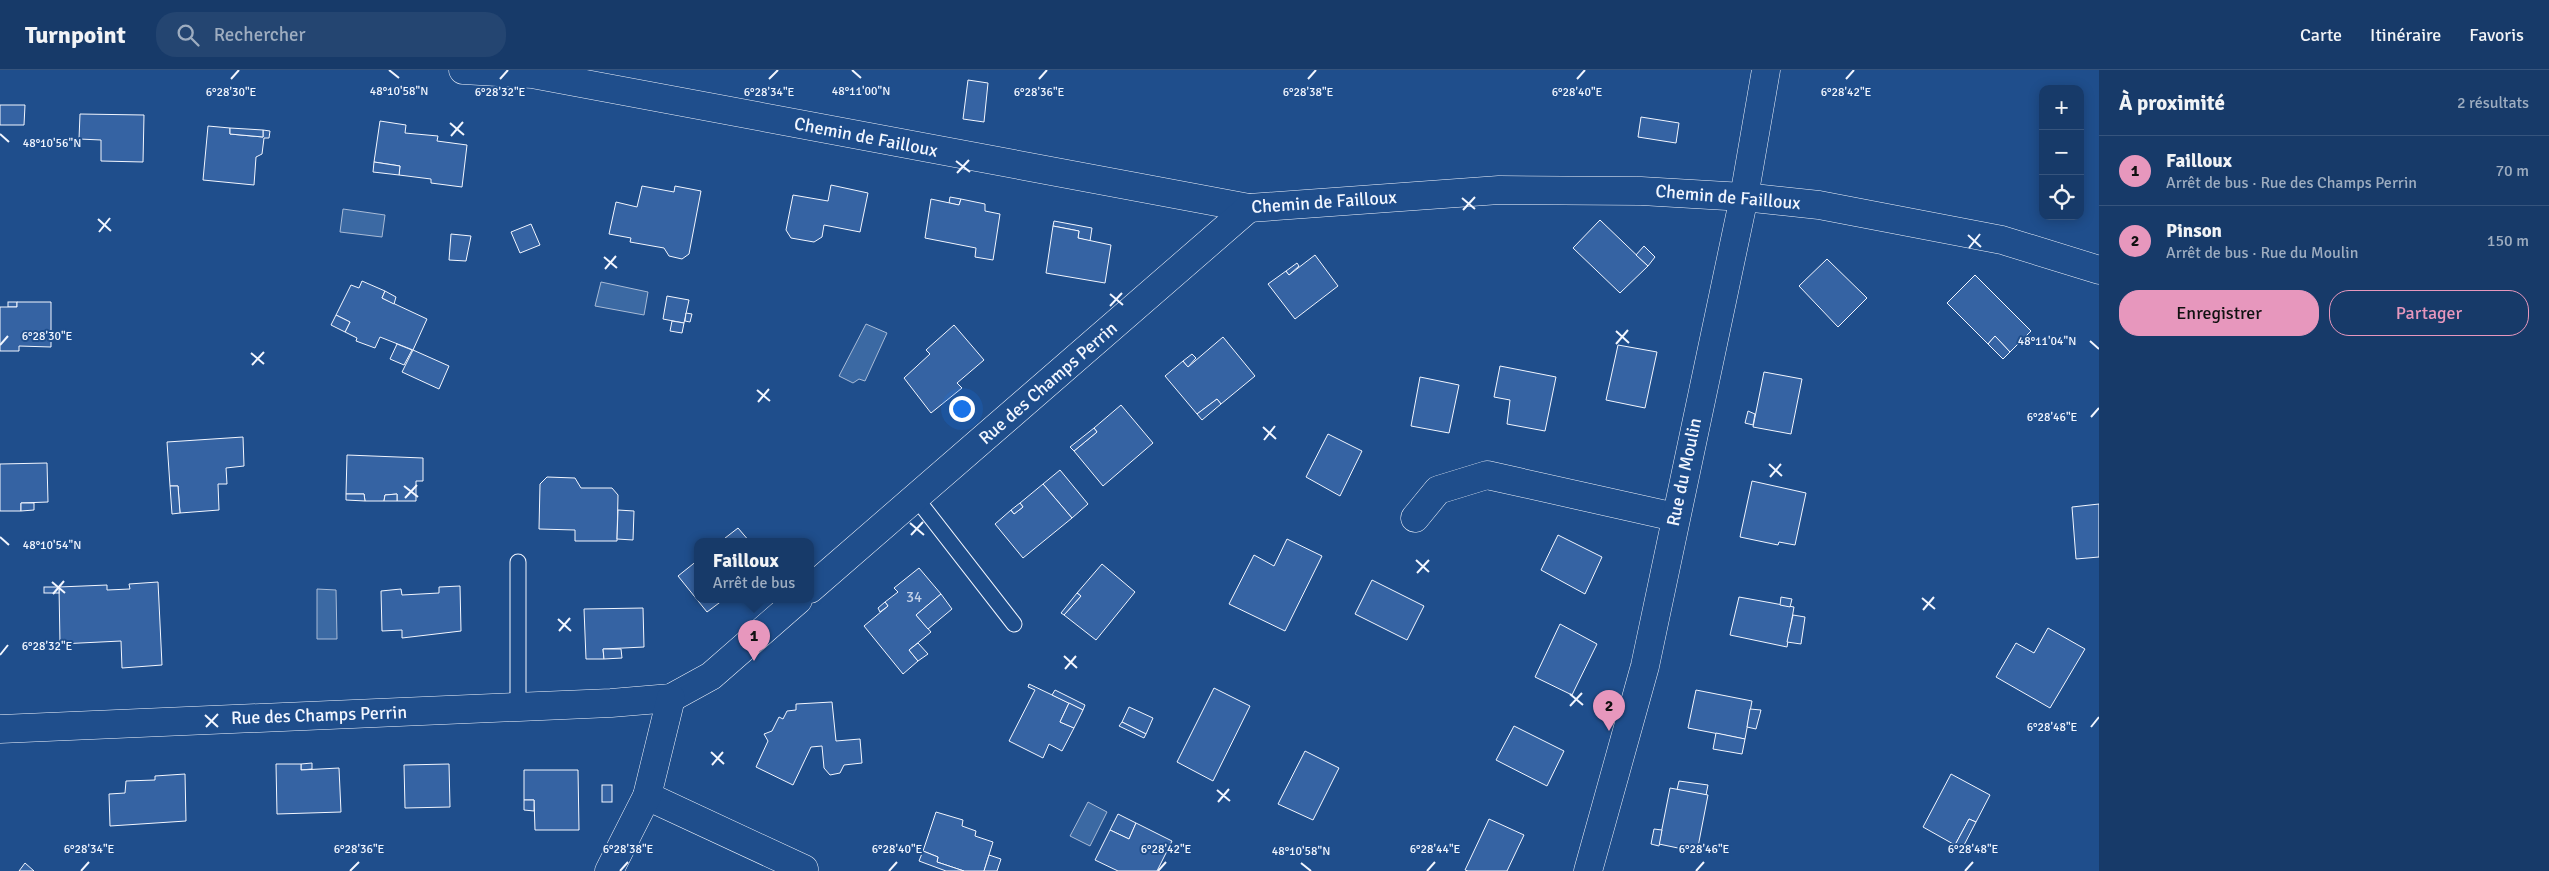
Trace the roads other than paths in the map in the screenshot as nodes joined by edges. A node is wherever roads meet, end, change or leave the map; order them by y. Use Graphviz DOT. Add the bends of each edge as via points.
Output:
graph roads {
  1 [pos="463,70"];
  2 [pos="1766,70"];
  3 [pos="1744,196"];
  4 [pos="1249,208"];
  5 [pos="2099,270"];
  6 [pos="916,498"];
  7 [pos="1674,517"];
  8 [pos="1415,518"];
  9 [pos="518,562"];
  10 [pos="814,586"];
  11 [pos="795,603"];
  12 [pos="1014,624"];
  13 [pos="671,698"];
  14 [pos="518,707"];
  15 [pos="0,728"];
  16 [pos="647,796"];
  17 [pos="804,869"];
  18 [pos="609,871"];
  19 [pos="1588,871"];
  1 -- 4 [label="street, Chemin de Failloux" via="532,74"];
  2 -- 3 [label="street, Rue du Moulin"];
  3 -- 4 [label="street, Chemin de Failloux" via="1500,190"];
  3 -- 5 [label="street, Chemin de Failloux" via="1819,205 2002,240"];
  3 -- 7 [label="street, Rue du Moulin"];
  4 -- 6 [label="street, Rue des Champs Perrin"];
  6 -- 10 [label="street, Rue des Champs Perrin"];
  6 -- 12 [label="lane"];
  7 -- 8 [label="street" via="1487,475 1438,490"];
  7 -- 19 [label="street, Rue du Moulin" via="1645,666"];
  9 -- 14 [label="lane"];
  11 -- 13 [label="street, Rue des Champs Perrin" via="711,676"];
  13 -- 14 [label="street, Rue des Champs Perrin"];
  13 -- 16 [label="street"];
  14 -- 15 [label="street, Rue des Champs Perrin"];
  16 -- 17 [label="street"];
  16 -- 18 [label="street"];
}
